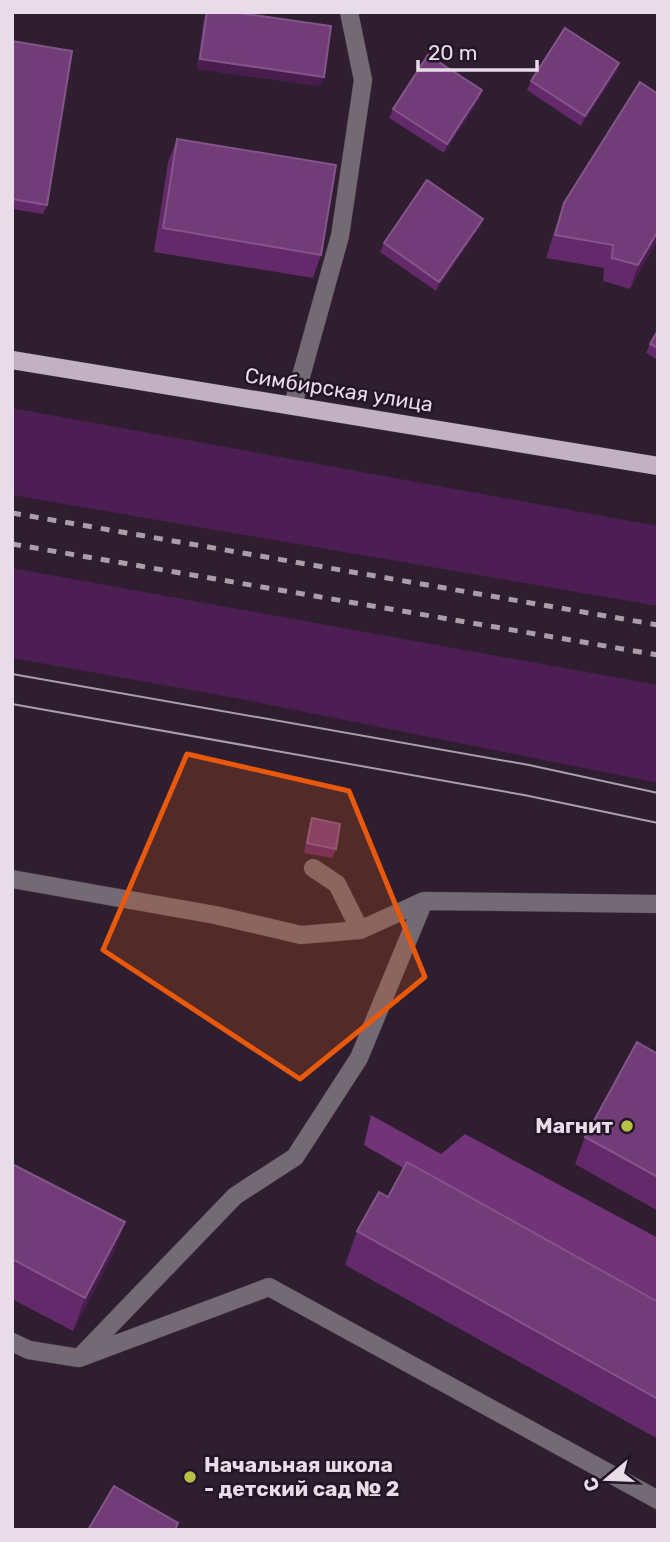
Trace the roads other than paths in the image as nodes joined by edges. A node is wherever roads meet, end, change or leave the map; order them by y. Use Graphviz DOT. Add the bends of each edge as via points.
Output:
graph roads {
  1 [pos="349,12"];
  2 [pos="12,360"];
  3 [pos="293,405"];
  4 [pos="658,466"];
  5 [pos="313,868"];
  6 [pos="12,880"];
  7 [pos="424,901"];
  8 [pos="658,904"];
  9 [pos="360,930"];
  10 [pos="12,1342"];
  11 [pos="79,1357"];
  12 [pos="658,1500"];
  1 -- 3 [label="street" via="363,80 340,236"];
  2 -- 3 [label="main road, Симбирская улица"];
  3 -- 4 [label="main road, Симбирская улица"];
  5 -- 9 [label="street" via="337,884"];
  6 -- 9 [label="street" via="215,915 301,935"];
  7 -- 8 [label="street"];
  7 -- 9 [label="street"];
  7 -- 11 [label="street" via="364,1046 295,1157 235,1196"];
  10 -- 11 [label="street" via="29,1350"];
  11 -- 12 [label="street" via="269,1287"];
}
